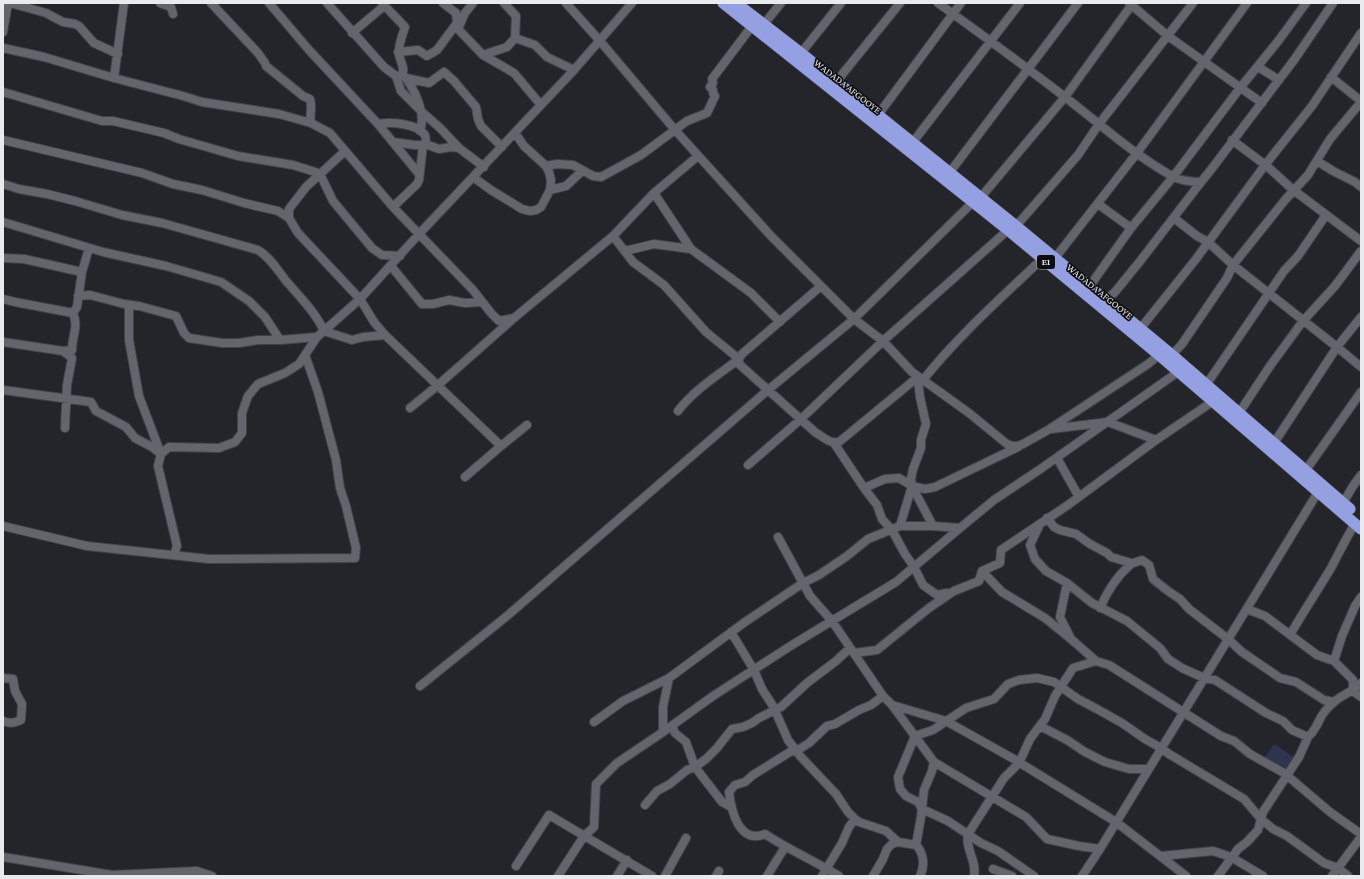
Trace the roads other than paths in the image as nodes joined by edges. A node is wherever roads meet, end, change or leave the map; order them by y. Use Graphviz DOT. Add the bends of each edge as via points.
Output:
graph roads {
  1 [pos="9,3"];
  2 [pos="124,3"];
  3 [pos="160,3"];
  4 [pos="211,3"];
  5 [pos="269,3"];
  6 [pos="327,3"];
  7 [pos="443,3"];
  8 [pos="473,3"];
  9 [pos="504,3"];
  10 [pos="566,3"];
  11 [pos="632,3"];
  12 [pos="724,3"];
  13 [pos="736,3"];
  14 [pos="781,3"];
  15 [pos="841,3"];
  16 [pos="900,3"];
  17 [pos="938,3"];
  18 [pos="962,3"];
  19 [pos="1020,3"];
  20 [pos="1078,3"];
  21 [pos="1194,3"];
  22 [pos="1247,3"];
  23 [pos="1306,3"];
  24 [pos="1333,3"];
  25 [pos="383,4"];
  26 [pos="1131,4"];
  27 [pos="174,14"];
  28 [pos="953,14"];
  29 [pos="764,24"];
  30 [pos="457,26"];
  31 [pos="752,26"];
  32 [pos="3,32"];
  33 [pos="352,33"];
  34 [pos="1361,33"];
  35 [pos="1168,36"];
  36 [pos="515,38"];
  37 [pos="600,41"];
  38 [pos="990,41"];
  39 [pos="3,48"];
  40 [pos="398,52"];
  41 [pos="801,53"];
  42 [pos="118,54"];
  43 [pos="483,55"];
  44 [pos="1204,62"];
  45 [pos="1258,67"];
  46 [pos="1028,69"];
  47 [pos="574,70"];
  48 [pos="401,76"];
  49 [pos="1331,77"];
  50 [pos="114,78"];
  51 [pos="1279,80"];
  52 [pos="836,82"];
  53 [pos="1240,88"];
  54 [pos="3,92"];
  55 [pos="1065,97"];
  56 [pos="1361,102"];
  57 [pos="1262,103"];
  58 [pos="541,105"];
  59 [pos="422,112"];
  60 [pos="878,116"];
  61 [pos="311,123"];
  62 [pos="378,124"];
  63 [pos="1099,124"];
  64 [pos="675,130"];
  65 [pos="420,132"];
  66 [pos="515,133"];
  67 [pos="3,140"];
  68 [pos="1232,140"];
  69 [pos="393,142"];
  70 [pos="912,142"];
  71 [pos="424,145"];
  72 [pos="502,146"];
  73 [pos="459,148"];
  74 [pos="346,151"];
  75 [pos="1137,153"];
  76 [pos="698,156"];
  77 [pos="1317,161"];
  78 [pos="1265,165"];
  79 [pos="546,166"];
  80 [pos="484,167"];
  81 [pos="582,171"];
  82 [pos="950,172"];
  83 [pos="320,174"];
  84 [pos="419,174"];
  85 [pos="473,177"];
  86 [pos="1173,177"];
  87 [pos="1201,182"];
  88 [pos="3,184"];
  89 [pos="1361,187"];
  90 [pos="550,190"];
  91 [pos="1295,191"];
  92 [pos="654,193"];
  93 [pos="977,200"];
  94 [pos="1098,204"];
  95 [pos="393,207"];
  96 [pos="1326,215"];
  97 [pos="289,218"];
  98 [pos="1174,218"];
  99 [pos="3,222"];
  100 [pos="1012,228"];
  101 [pos="1131,228"];
  102 [pos="420,234"];
  103 [pos="613,236"];
  104 [pos="1361,241"];
  105 [pos="1208,242"];
  106 [pos="89,248"];
  107 [pos="691,249"];
  108 [pos="1361,250"];
  109 [pos="624,251"];
  110 [pos="400,256"];
  111 [pos="3,258"];
  112 [pos="1055,258"];
  113 [pos="1042,259"];
  114 [pos="1233,265"];
  115 [pos="391,266"];
  116 [pos="82,272"];
  117 [pos="821,286"];
  118 [pos="1089,287"];
  119 [pos="1269,294"];
  120 [pos="78,296"];
  121 [pos="3,299"];
  122 [pos="360,299"];
  123 [pos="1106,300"];
  124 [pos="482,302"];
  125 [pos="129,305"];
  126 [pos="73,313"];
  127 [pos="1361,317"];
  128 [pos="514,318"];
  129 [pos="854,319"];
  130 [pos="1303,321"];
  131 [pos="780,322"];
  132 [pos="1140,329"];
  133 [pos="324,331"];
  134 [pos="385,335"];
  135 [pos="317,337"];
  136 [pos="280,340"];
  137 [pos="883,341"];
  138 [pos="3,342"];
  139 [pos="1337,347"];
  140 [pos="63,351"];
  141 [pos="1159,355"];
  142 [pos="1172,355"];
  143 [pos="305,356"];
  144 [pos="739,359"];
  145 [pos="1361,367"];
  146 [pos="1178,372"];
  147 [pos="921,380"];
  148 [pos="1206,385"];
  149 [pos="437,386"];
  150 [pos="3,390"];
  151 [pos="768,390"];
  152 [pos="1361,392"];
  153 [pos="67,398"];
  154 [pos="1212,402"];
  155 [pos="410,408"];
  156 [pos="678,411"];
  157 [pos="1239,413"];
  158 [pos="802,419"];
  159 [pos="1108,422"];
  160 [pos="527,425"];
  161 [pos="65,428"];
  162 [pos="1048,430"];
  163 [pos="1156,440"];
  164 [pos="834,443"];
  165 [pos="1274,443"];
  166 [pos="501,446"];
  167 [pos="1018,446"];
  168 [pos="160,454"];
  169 [pos="1057,458"];
  170 [pos="748,465"];
  171 [pos="1306,470"];
  172 [pos="1361,475"];
  173 [pos="465,477"];
  174 [pos="912,486"];
  175 [pos="864,488"];
  176 [pos="1318,492"];
  177 [pos="1079,497"];
  178 [pos="1343,503"];
  179 [pos="1044,521"];
  180 [pos="1359,524"];
  181 [pos="3,526"];
  182 [pos="933,526"];
  183 [pos="896,528"];
  184 [pos="960,528"];
  185 [pos="778,536"];
  186 [pos="174,555"];
  187 [pos="1131,564"];
  188 [pos="914,567"];
  189 [pos="982,572"];
  190 [pos="803,583"];
  191 [pos="1068,583"];
  192 [pos="954,592"];
  193 [pos="1361,597"];
  194 [pos="1100,608"];
  195 [pos="1247,609"];
  196 [pos="832,621"];
  197 [pos="731,632"];
  198 [pos="1290,635"];
  199 [pos="1072,639"];
  200 [pos="1228,639"];
  201 [pos="852,651"];
  202 [pos="1096,661"];
  203 [pos="1334,661"];
  204 [pos="754,670"];
  205 [pos="3,678"];
  206 [pos="669,678"];
  207 [pos="1204,678"];
  208 [pos="1361,683"];
  209 [pos="420,686"];
  210 [pos="1061,686"];
  211 [pos="1353,691"];
  212 [pos="883,696"];
  213 [pos="1361,697"];
  214 [pos="1334,702"];
  215 [pos="892,705"];
  216 [pos="776,710"];
  217 [pos="1183,712"];
  218 [pos="3,721"];
  219 [pos="946,721"];
  220 [pos="594,722"];
  221 [pos="672,726"];
  222 [pos="1040,726"];
  223 [pos="663,732"];
  224 [pos="915,736"];
  225 [pos="1308,736"];
  226 [pos="1161,748"];
  227 [pos="796,750"];
  228 [pos="934,762"];
  229 [pos="1019,763"];
  230 [pos="695,767"];
  231 [pos="1148,769"];
  232 [pos="1287,775"];
  233 [pos="992,797"];
  234 [pos="645,805"];
  235 [pos="731,807"];
  236 [pos="922,809"];
  237 [pos="855,819"];
  238 [pos="1261,819"];
  239 [pos="1116,822"];
  240 [pos="968,834"];
  241 [pos="1361,834"];
  242 [pos="584,836"];
  243 [pos="1361,837"];
  244 [pos="686,838"];
  245 [pos="898,842"];
  246 [pos="916,845"];
  247 [pos="785,847"];
  248 [pos="1100,849"];
  249 [pos="1161,856"];
  250 [pos="3,857"];
  251 [pos="1231,857"];
  252 [pos="627,860"];
  253 [pos="516,866"];
  254 [pos="827,868"];
  255 [pos="1338,868"];
  256 [pos="993,869"];
  257 [pos="106,875"];
  258 [pos="212,876"];
  259 [pos="558,876"];
  260 [pos="617,876"];
  261 [pos="652,876"];
  262 [pos="665,876"];
  263 [pos="767,876"];
  264 [pos="822,876"];
  265 [pos="839,876"];
  266 [pos="873,876"];
  267 [pos="920,876"];
  268 [pos="974,876"];
  269 [pos="1012,876"];
  270 [pos="1034,876"];
  271 [pos="1082,876"];
  272 [pos="1186,876"];
  273 [pos="1218,876"];
  274 [pos="1263,876"];
  275 [pos="1332,876"];
  276 [pos="1348,876"];
  1 -- 32 [label="street"];
  1 -- 42 [label="street" via="75,24 94,44"];
  2 -- 42 [label="street"];
  3 -- 27 [label="street" via="171,7"];
  4 -- 61 [label="street" via="258,53 266,66 310,99"];
  5 -- 62 [label="street"];
  6 -- 33 [label="street"];
  7 -- 30 [label="street" via="456,13"];
  8 -- 30 [label="street"];
  9 -- 36 [label="street" via="516,16"];
  10 -- 37 [label="street"];
  11 -- 37 [label="street"];
  12 -- 31 [label="highway, WADADA AFGOOYE / E1"];
  13 -- 29 [label="highway, WADADA AFGOOYE / E1"];
  14 -- 29 [label="street"];
  15 -- 41 [label="street"];
  16 -- 52 [label="street"];
  17 -- 28 [label="street"];
  18 -- 28 [label="street"];
  19 -- 38 [label="street"];
  20 -- 46 [label="street"];
  21 -- 35 [label="street"];
  22 -- 44 [label="street"];
  23 -- 45 [label="street"];
  24 -- 51 [label="street"];
  25 -- 33 [label="street"];
  25 -- 40 [label="street" via="405,27"];
  26 -- 35 [label="street"];
  26 -- 55 [label="street"];
  28 -- 38 [label="street"];
  28 -- 60 [label="street"];
  29 -- 41 [label="highway, WADADA AFGOOYE / E1"];
  30 -- 40 [label="street" via="437,50 427,56 418,50"];
  30 -- 43 [label="street"];
  31 -- 64 [label="street" via="712,79 710,87 715,96 707,113 687,121"];
  31 -- 93 [label="highway, WADADA AFGOOYE / E1"];
  33 -- 48 [label="street" via="384,67"];
  34 -- 49 [label="street"];
  35 -- 44 [label="street"];
  35 -- 63 [label="street"];
  36 -- 43 [label="street" via="507,47"];
  36 -- 47 [label="street" via="535,45 547,57"];
  37 -- 47 [label="street"];
  37 -- 64 [label="street"];
  38 -- 46 [label="street"];
  38 -- 70 [label="street"];
  39 -- 50 [label="street" via="44,57"];
  40 -- 48 [label="street" via="404,72"];
  41 -- 52 [label="highway, WADADA AFGOOYE / E1"];
  42 -- 50 [label="street"];
  43 -- 58 [label="street" via="514,72"];
  44 -- 53 [label="street"];
  44 -- 75 [label="street"];
  45 -- 51 [label="street"];
  45 -- 53 [label="street"];
  46 -- 55 [label="street"];
  46 -- 82 [label="street"];
  47 -- 58 [label="street"];
  48 -- 59 [label="street" via="401,91"];
  48 -- 72 [label="street" via="429,83 444,72 476,107 481,126"];
  49 -- 56 [label="street"];
  49 -- 78 [label="street" via="1312,106"];
  50 -- 61 [label="street" via="202,102 279,114"];
  51 -- 57 [label="street"];
  52 -- 60 [label="highway, WADADA AFGOOYE / E1"];
  53 -- 57 [label="street"];
  53 -- 86 [label="street"];
  54 -- 83 [label="street" via="102,121 113,120 164,132 179,139 238,156 293,165"];
  55 -- 63 [label="street"];
  55 -- 93 [label="street"];
  56 -- 77 [label="street" via="1330,139"];
  57 -- 68 [label="street"];
  58 -- 66 [label="street"];
  59 -- 65 [label="street" via="423,124"];
  59 -- 73 [label="street"];
  60 -- 70 [label="highway, WADADA AFGOOYE / E1"];
  61 -- 74 [label="street" via="330,133"];
  62 -- 65 [label="street" via="394,122"];
  62 -- 69 [label="street"];
  63 -- 75 [label="street"];
  63 -- 100 [label="street" via="1078,155"];
  64 -- 76 [label="street"];
  64 -- 81 [label="street" via="641,154 601,177"];
  65 -- 71 [label="street" via="426,137"];
  66 -- 72 [label="street"];
  66 -- 79 [label="street" via="524,146"];
  67 -- 97 [label="street" via="142,173 173,184 278,211"];
  68 -- 78 [label="street"];
  68 -- 87 [label="street"];
  69 -- 71 [label="street"];
  69 -- 84 [label="street"];
  70 -- 82 [label="highway, WADADA AFGOOYE / E1"];
  71 -- 73 [label="street" via="439,149"];
  71 -- 84 [label="street"];
  72 -- 80 [label="street"];
  73 -- 80 [label="street"];
  74 -- 83 [label="street"];
  74 -- 95 [label="street"];
  75 -- 86 [label="street"];
  75 -- 94 [label="street"];
  76 -- 92 [label="street"];
  76 -- 117 [label="street"];
  77 -- 89 [label="street"];
  77 -- 91 [label="street"];
  78 -- 91 [label="street"];
  78 -- 105 [label="street"];
  79 -- 81 [label="street" via="568,164"];
  79 -- 90 [label="street" via="551,180"];
  80 -- 85 [label="street"];
  81 -- 90 [label="street" via="566,186"];
  82 -- 93 [label="highway, WADADA AFGOOYE / E1"];
  83 -- 97 [label="street" via="289,209"];
  83 -- 110 [label="street" via="332,201 372,248 382,255"];
  84 -- 95 [label="street" via="417,184"];
  85 -- 90 [label="street" via="522,209 530,211 541,207"];
  85 -- 102 [label="street"];
  86 -- 87 [label="street" via="1188,182"];
  86 -- 101 [label="street"];
  87 -- 98 [label="street"];
  88 -- 133 [label="street" via="162,223 258,250 264,253 298,294"];
  91 -- 96 [label="street"];
  91 -- 114 [label="street"];
  92 -- 103 [label="street"];
  92 -- 107 [label="street"];
  93 -- 100 [label="highway, WADADA AFGOOYE / E1"];
  93 -- 129 [label="street"];
  94 -- 101 [label="street"];
  94 -- 112 [label="street"];
  95 -- 102 [label="street"];
  96 -- 104 [label="street"];
  96 -- 119 [label="street"];
  97 -- 122 [label="street" via="298,233"];
  98 -- 105 [label="street"];
  98 -- 123 [label="street"];
  99 -- 106 [label="street"];
  100 -- 112 [label="highway, WADADA AFGOOYE / E1"];
  100 -- 113 [label="highway, WADADA AFGOOYE / E1"];
  100 -- 137 [label="street"];
  101 -- 118 [label="street"];
  102 -- 110 [label="street"];
  102 -- 124 [label="street"];
  103 -- 109 [label="street"];
  103 -- 128 [label="street"];
  105 -- 114 [label="street"];
  105 -- 132 [label="street"];
  106 -- 116 [label="street"];
  106 -- 136 [label="street" via="221,282 249,301 265,317"];
  107 -- 109 [label="street" via="654,244"];
  107 -- 131 [label="street" via="751,293"];
  108 -- 130 [label="street" via="1335,286"];
  109 -- 144 [label="street" via="633,262 664,284 706,332"];
  110 -- 115 [label="street"];
  111 -- 116 [label="street"];
  112 -- 118 [label="highway, WADADA AFGOOYE / E1"];
  113 -- 141 [label="highway, WADADA AFGOOYE / E1"];
  113 -- 147 [label="street" via="977,321"];
  114 -- 119 [label="street"];
  114 -- 142 [label="street" via="1182,344"];
  115 -- 122 [label="street"];
  115 -- 124 [label="street" via="422,304 450,300 465,303"];
  116 -- 120 [label="street"];
  117 -- 129 [label="street"];
  117 -- 131 [label="street"];
  118 -- 123 [label="highway, WADADA AFGOOYE / E1"];
  119 -- 130 [label="street"];
  119 -- 148 [label="street"];
  120 -- 125 [label="street" via="90,295"];
  120 -- 126 [label="street" via="77,307"];
  121 -- 126 [label="street"];
  122 -- 133 [label="street"];
  122 -- 134 [label="street"];
  123 -- 132 [label="highway, WADADA AFGOOYE / E1"];
  124 -- 128 [label="street" via="499,321"];
  125 -- 136 [label="street" via="176,316 184,334 189,338 222,343"];
  125 -- 168 [label="street" via="129,340 139,396"];
  126 -- 140 [label="street" via="76,330 72,350"];
  127 -- 139 [label="street"];
  128 -- 149 [label="street"];
  129 -- 137 [label="street"];
  129 -- 151 [label="street"];
  130 -- 139 [label="street"];
  130 -- 157 [label="street"];
  131 -- 144 [label="street"];
  132 -- 142 [label="highway, WADADA AFGOOYE / E1"];
  133 -- 134 [label="street" via="352,340"];
  133 -- 135 [label="street"];
  134 -- 149 [label="street"];
  135 -- 136 [label="street"];
  135 -- 143 [label="street"];
  137 -- 147 [label="street"];
  137 -- 158 [label="street"];
  138 -- 140 [label="street"];
  139 -- 145 [label="street"];
  139 -- 165 [label="street"];
  140 -- 153 [label="street" via="72,358"];
  141 -- 146 [label="highway, WADADA AFGOOYE / E1"];
  141 -- 162 [label="street"];
  142 -- 148 [label="highway, WADADA AFGOOYE / E1"];
  143 -- 168 [label="street" via="284,373 258,384 248,396 242,413 242,433 235,442 219,448 169,447"];
  143 -- 186 [label="street" via="318,392 336,460 340,488 356,548 355,558 209,559"];
  144 -- 151 [label="street" via="739,364"];
  144 -- 156 [label="street" via="705,385"];
  146 -- 154 [label="highway, WADADA AFGOOYE / E1"];
  146 -- 159 [label="street"];
  147 -- 164 [label="street" via="913,381 839,442"];
  147 -- 167 [label="street" via="969,413 1007,444"];
  147 -- 174 [label="street" via="920,396 926,424 913,469"];
  148 -- 157 [label="highway, WADADA AFGOOYE / E1"];
  149 -- 155 [label="street"];
  149 -- 166 [label="street"];
  150 -- 153 [label="street"];
  151 -- 158 [label="street"];
  151 -- 209 [label="street" via="507,616"];
  152 -- 171 [label="street"];
  153 -- 161 [label="street"];
  153 -- 168 [label="street" via="91,402 96,411 126,427 135,438"];
  154 -- 163 [label="street"];
  154 -- 176 [label="highway, WADADA AFGOOYE / E1"];
  157 -- 165 [label="highway, WADADA AFGOOYE / E1"];
  158 -- 164 [label="street" via="815,432"];
  158 -- 170 [label="street"];
  159 -- 162 [label="street"];
  159 -- 163 [label="street"];
  159 -- 169 [label="street"];
  160 -- 166 [label="street"];
  162 -- 167 [label="street"];
  163 -- 177 [label="street"];
  164 -- 175 [label="street"];
  165 -- 171 [label="highway, WADADA AFGOOYE / E1"];
  166 -- 173 [label="street"];
  167 -- 174 [label="street" via="935,487 925,489"];
  168 -- 186 [label="street" via="158,466 177,546"];
  169 -- 177 [label="street"];
  169 -- 184 [label="street" via="994,500"];
  171 -- 178 [label="highway, WADADA AFGOOYE / E1"];
  172 -- 178 [label="street"];
  174 -- 175 [label="street" via="899,478 885,479"];
  174 -- 182 [label="street"];
  174 -- 183 [label="street"];
  175 -- 183 [label="street" via="877,505 882,519"];
  176 -- 180 [label="highway, WADADA AFGOOYE / E1"];
  176 -- 195 [label="street"];
  177 -- 179 [label="street"];
  178 -- 180 [label="highway, WADADA AFGOOYE / E1"];
  179 -- 187 [label="street" via="1060,530 1076,534 1111,557"];
  179 -- 189 [label="street" via="1001,550 1000,563"];
  179 -- 191 [label="street" via="1030,545 1035,559 1046,571"];
  180 -- 198 [label="street" via="1345,539 1331,568"];
  181 -- 186 [label="street" via="86,546"];
  182 -- 183 [label="street"];
  182 -- 184 [label="street"];
  183 -- 188 [label="street" via="905,554"];
  183 -- 190 [label="street" via="868,539 825,571"];
  184 -- 188 [label="street"];
  185 -- 190 [label="street"];
  187 -- 194 [label="street" via="1116,580"];
  187 -- 200 [label="street" via="1142,560 1149,565 1153,579"];
  188 -- 192 [label="street" via="924,585 938,595"];
  188 -- 196 [label="street" via="896,582"];
  189 -- 192 [label="street" via="980,580"];
  189 -- 199 [label="street" via="1002,592 1045,618"];
  190 -- 196 [label="street" via="810,596"];
  190 -- 197 [label="street"];
  191 -- 194 [label="street"];
  191 -- 199 [label="street" via="1060,617"];
  192 -- 201 [label="street" via="929,608 877,650"];
  193 -- 203 [label="street" via="1342,636"];
  194 -- 207 [label="street" via="1127,621 1160,648 1168,659"];
  195 -- 198 [label="street" via="1265,616"];
  195 -- 200 [label="street"];
  196 -- 201 [label="street"];
  196 -- 204 [label="street"];
  197 -- 204 [label="street"];
  197 -- 206 [label="street"];
  198 -- 203 [label="street" via="1316,655"];
  199 -- 202 [label="street"];
  200 -- 207 [label="street"];
  200 -- 214 [label="street" via="1280,678 1296,682 1324,700"];
  201 -- 212 [label="street"];
  201 -- 216 [label="street" via="807,683"];
  202 -- 210 [label="street" via="1073,668"];
  202 -- 217 [label="street" via="1109,665"];
  203 -- 211 [label="street" via="1353,680"];
  204 -- 216 [label="street" via="762,689"];
  204 -- 221 [label="street"];
  205 -- 218 [label="street" via="13,679 15,691 22,704 21,720 14,723"];
  206 -- 220 [label="street" via="623,701"];
  206 -- 223 [label="street" via="663,707"];
  207 -- 217 [label="street"];
  207 -- 225 [label="street" via="1215,680 1283,721 1292,730"];
  208 -- 211 [label="street"];
  210 -- 219 [label="street" via="1037,678 1019,680 1008,684 994,699 966,708"];
  210 -- 222 [label="street"];
  210 -- 226 [label="street" via="1078,699"];
  211 -- 213 [label="street"];
  211 -- 214 [label="street"];
  212 -- 215 [label="street"];
  212 -- 227 [label="street" via="871,705 828,726 809,743"];
  214 -- 225 [label="street"];
  215 -- 219 [label="street"];
  215 -- 224 [label="street"];
  216 -- 227 [label="street" via="788,740"];
  216 -- 230 [label="street" via="747,725 732,729 717,748"];
  217 -- 226 [label="street"];
  217 -- 232 [label="street"];
  219 -- 224 [label="street" via="933,730"];
  219 -- 229 [label="street"];
  221 -- 223 [label="street"];
  221 -- 230 [label="street" via="676,734 686,742"];
  222 -- 229 [label="street" via="1030,739"];
  222 -- 231 [label="street" via="1105,762 1129,769"];
  223 -- 242 [label="street" via="617,763 596,784 594,827"];
  224 -- 228 [label="street"];
  224 -- 236 [label="street" via="898,777 900,789 906,796 918,802"];
  225 -- 232 [label="street" via="1299,757"];
  226 -- 231 [label="street"];
  226 -- 238 [label="street" via="1244,799"];
  227 -- 235 [label="street" via="736,785 729,792"];
  227 -- 237 [label="street"];
  228 -- 233 [label="street"];
  228 -- 236 [label="street" via="924,790"];
  229 -- 233 [label="street" via="1004,778"];
  229 -- 239 [label="street"];
  230 -- 234 [label="street" via="657,791"];
  230 -- 235 [label="street" via="722,802"];
  231 -- 239 [label="street"];
  232 -- 238 [label="street" via="1262,812"];
  232 -- 241 [label="street" via="1330,812"];
  233 -- 240 [label="street"];
  233 -- 248 [label="street" via="1026,817 1047,839"];
  235 -- 247 [label="street" via="742,831 750,835 766,834"];
  236 -- 240 [label="street"];
  236 -- 246 [label="street"];
  237 -- 245 [label="street" via="886,831"];
  237 -- 254 [label="street"];
  238 -- 251 [label="street" via="1258,830"];
  238 -- 255 [label="street" via="1324,863"];
  239 -- 248 [label="street"];
  239 -- 249 [label="street"];
  240 -- 268 [label="street" via="966,843 976,868"];
  240 -- 270 [label="street"];
  242 -- 252 [label="street"];
  242 -- 253 [label="street" via="549,815"];
  242 -- 259 [label="street"];
  243 -- 255 [label="street"];
  244 -- 262 [label="street"];
  245 -- 246 [label="street"];
  245 -- 266 [label="street" via="888,849"];
  246 -- 267 [label="street" via="921,850 924,869"];
  247 -- 254 [label="street"];
  247 -- 263 [label="street"];
  248 -- 271 [label="street"];
  249 -- 251 [label="street" via="1212,851"];
  249 -- 272 [label="street"];
  250 -- 257 [label="street"];
  251 -- 273 [label="street"];
  251 -- 274 [label="street"];
  252 -- 260 [label="street"];
  252 -- 261 [label="street"];
  254 -- 264 [label="street"];
  254 -- 265 [label="street"];
  255 -- 275 [label="street"];
  255 -- 276 [label="street"];
  256 -- 269 [label="street"];
  257 -- 258 [label="street" via="197,871"];
}
